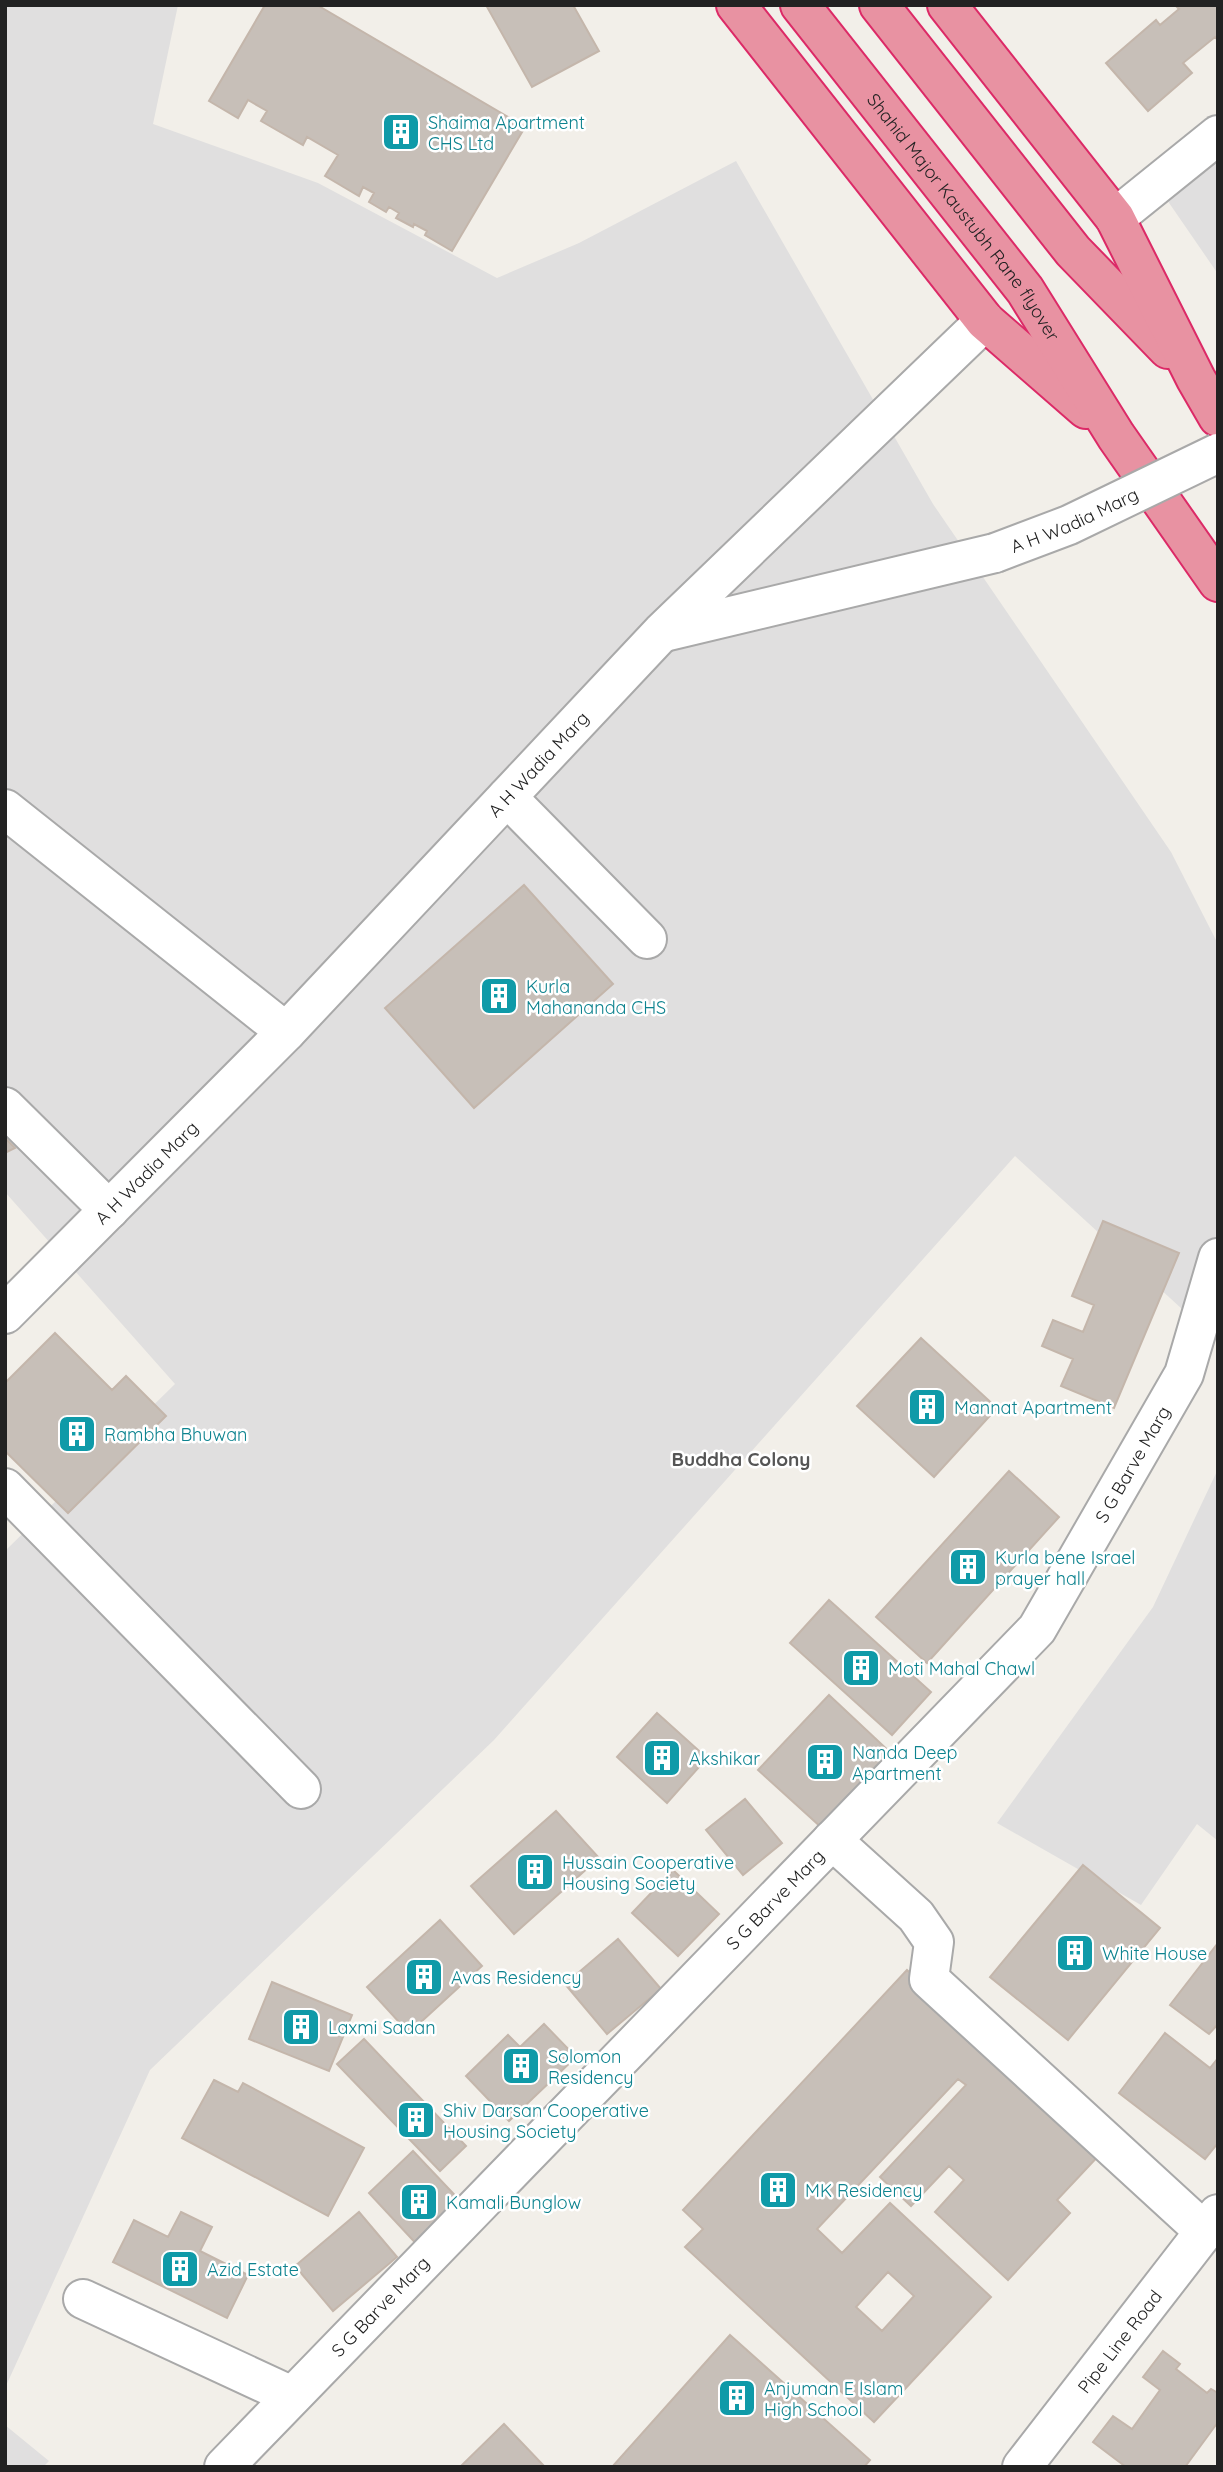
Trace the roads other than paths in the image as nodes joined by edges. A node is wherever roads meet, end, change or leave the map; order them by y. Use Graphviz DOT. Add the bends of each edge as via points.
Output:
graph roads {
  1 [pos="736,5"];
  2 [pos="800,5"];
  3 [pos="880,5"];
  4 [pos="947,5"];
  5 [pos="1218,135"];
  6 [pos="1115,218"];
  7 [pos="985,321"];
  8 [pos="1196,379"];
  9 [pos="1218,417"];
  10 [pos="1116,436"];
  11 [pos="1218,453"];
  12 [pos="1218,582"];
  13 [pos="662,632"];
  14 [pos="507,797"];
  15 [pos="5,809"];
  16 [pos="647,939"];
  17 [pos="286,1032"];
  18 [pos="5,1107"];
  19 [pos="109,1210"];
  20 [pos="1218,1258"];
  21 [pos="5,1314"];
  22 [pos="5,1488"];
  23 [pos="301,1789"];
  24 [pos="832,1840"];
  25 [pos="1211,2223"];
  26 [pos="83,2299"];
  27 [pos="292,2396"];
  28 [pos="224,2467"];
  29 [pos="1022,2467"];
  1 -- 7 [label="highway"];
  2 -- 10 [label="highway, Shahid Major Kaustubh Rane flyover" via="1025,290"];
  3 -- 8 [label="highway" via="1073,251"];
  4 -- 6 [label="highway"];
  5 -- 6 [label="street"];
  6 -- 8 [label="highway"];
  7 -- 10 [label="highway"];
  7 -- 13 [label="street"];
  8 -- 9 [label="highway"];
  10 -- 12 [label="highway"];
  11 -- 13 [label="street, A H Wadia Marg, bridge" via="1069,525 995,553"];
  13 -- 14 [label="street, A H Wadia Marg"];
  14 -- 16 [label="street"];
  14 -- 17 [label="street, A H Wadia Marg"];
  15 -- 17 [label="street"];
  17 -- 19 [label="street, A H Wadia Marg"];
  18 -- 19 [label="street"];
  19 -- 21 [label="street, A H Wadia Marg"];
  20 -- 24 [label="street, S G Barve Marg" via="1184,1374 1037,1629"];
  22 -- 23 [label="street"];
  24 -- 25 [label="street" via="916,1916 934,1942 929,1979"];
  24 -- 27 [label="street, S G Barve Marg"];
  25 -- 29 [label="street, Pipe Line Road"];
  26 -- 27 [label="street"];
  27 -- 28 [label="street, S G Barve Marg"];
}
